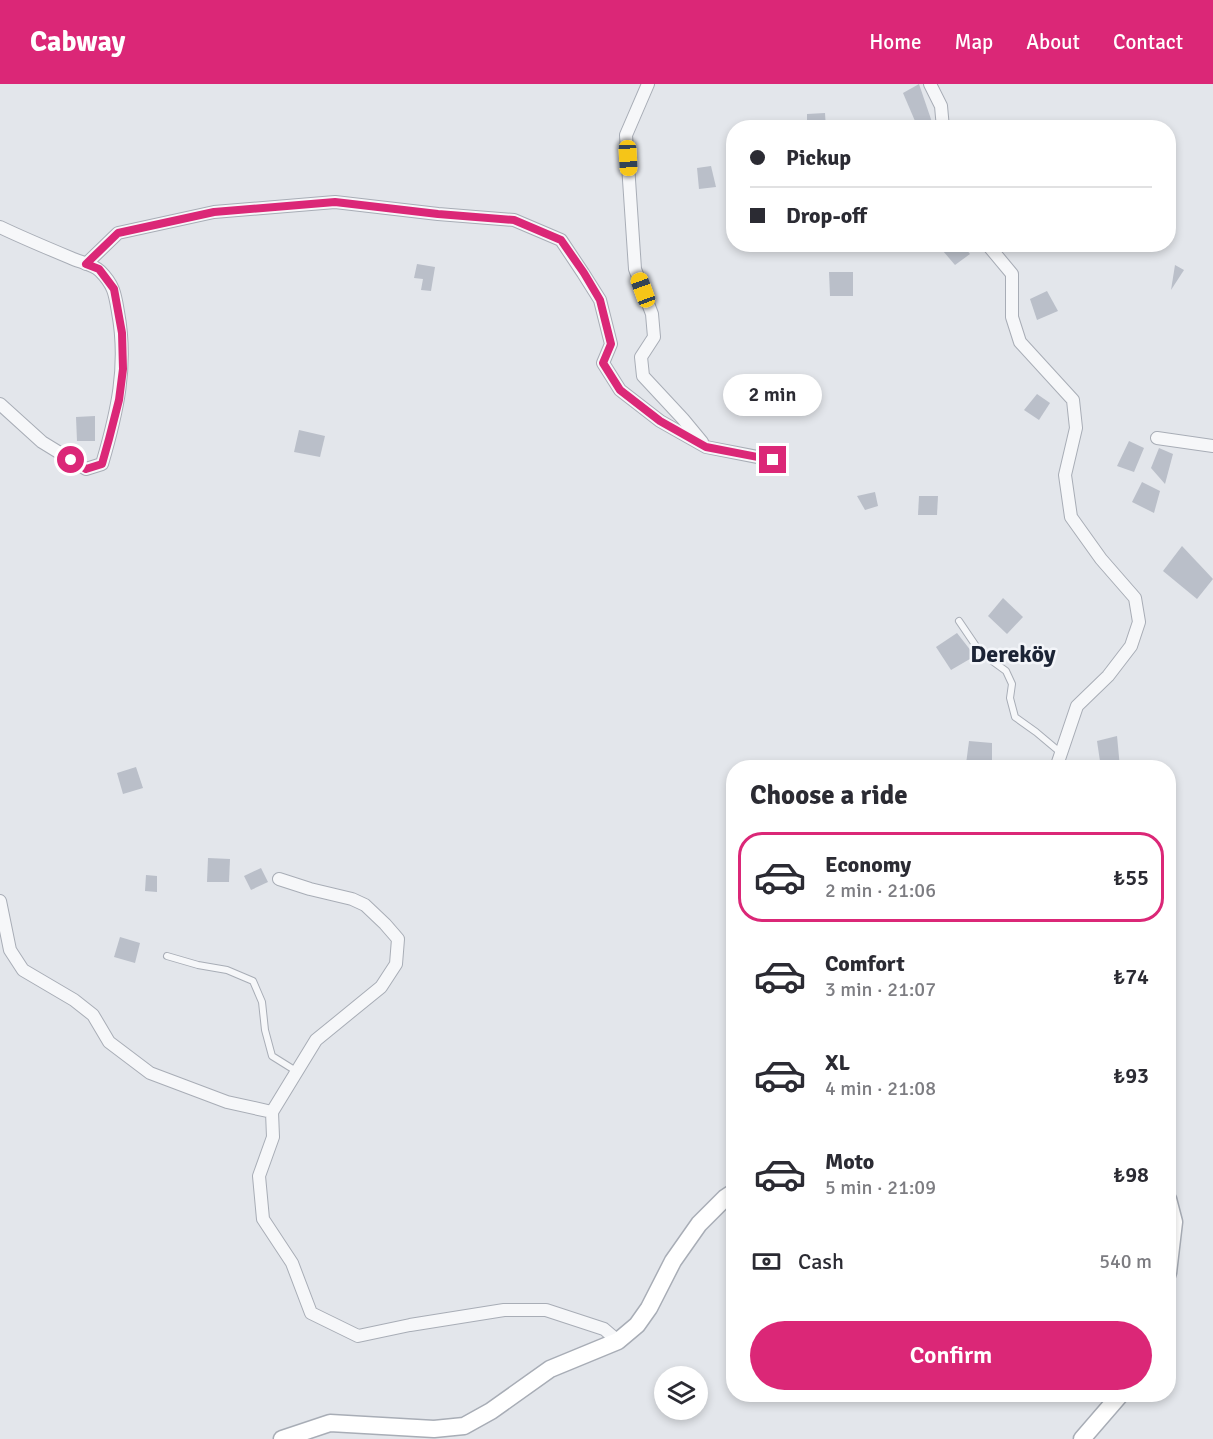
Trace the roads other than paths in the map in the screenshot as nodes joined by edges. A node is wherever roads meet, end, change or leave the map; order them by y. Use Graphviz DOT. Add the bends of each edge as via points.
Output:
graph roads {
  1 [pos="648,84"];
  2 [pos="930,84"];
  3 [pos="942,120"];
  4 [pos="0,227"];
  5 [pos="994,252"];
  6 [pos="86,264"];
  7 [pos="0,404"];
  8 [pos="1157,438"];
  9 [pos="1213,446"];
  10 [pos="706,447"];
  11 [pos="773,460"];
  12 [pos="959,621"];
  13 [pos="1061,754"];
  14 [pos="1059,760"];
  15 [pos="279,879"];
  16 [pos="0,901"];
  17 [pos="167,956"];
  18 [pos="296,1071"];
  19 [pos="272,1112"];
  20 [pos="726,1197"];
  21 [pos="618,1341"];
  22 [pos="1114,1402"];
  23 [pos="282,1439"];
  24 [pos="1082,1439"];
  1 -- 10 [label="street" via="626,135 635,268 652,314 654,337 641,357 644,376"];
  2 -- 3 [label="street" via="941,106"];
  4 -- 6 [label="street"];
  5 -- 13 [label="street" via="1012,274 1012,317 1020,342 1073,400 1077,428 1065,475 1071,517 1134,598 1139,622 1131,646 1077,706"];
  6 -- 7 [label="street" via="99,269 114,289 122,333 119,400 102,464 86,469 42,441"];
  6 -- 10 [label="street" via="118,233 214,212 335,202 514,220 561,240 584,273 600,300 611,344 603,363 620,390 660,421"];
  8 -- 9 [label="street"];
  10 -- 11 [label="street"];
  12 -- 13 [label="lane" via="980,652 1006,671 1012,684 1010,698 1015,717"];
  13 -- 14 [label="street"];
  15 -- 18 [label="street" via="365,905 398,939 396,964 381,987 316,1040"];
  16 -- 19 [label="street" via="10,950 23,970 84,1007 109,1042 150,1072 227,1102"];
  17 -- 18 [label="lane" via="227,970 253,981 262,1002 272,1056"];
  18 -- 19 [label="street"];
  19 -- 21 [label="street" via="273,1137 259,1176 263,1219 292,1263 311,1313 358,1336 504,1310 546,1310 604,1329"];
  20 -- 21 [label="street" via="699,1224 673,1261 637,1325"];
  21 -- 23 [label="street" via="550,1369 464,1426 435,1429 330,1423"];
  22 -- 24 [label="street"];
}
